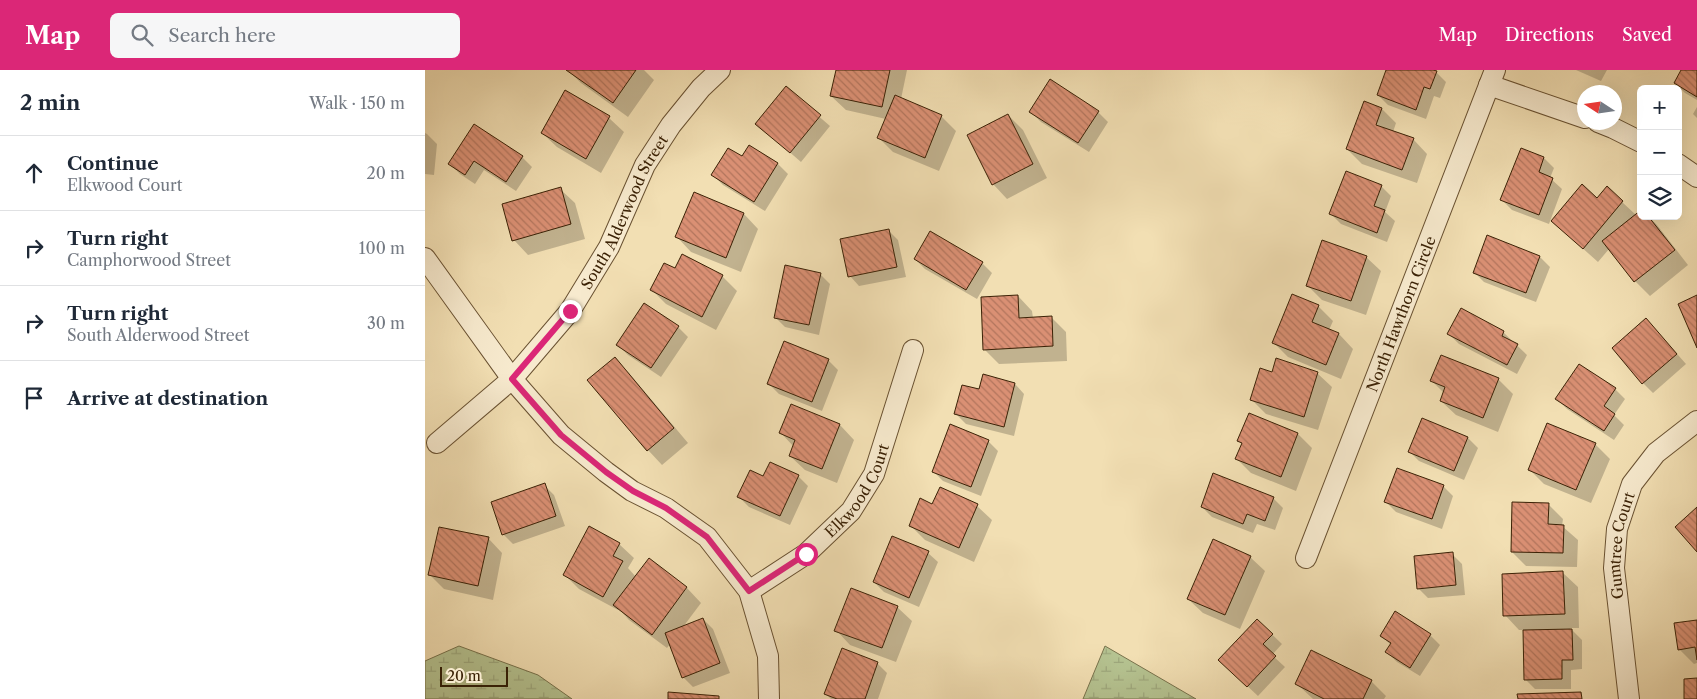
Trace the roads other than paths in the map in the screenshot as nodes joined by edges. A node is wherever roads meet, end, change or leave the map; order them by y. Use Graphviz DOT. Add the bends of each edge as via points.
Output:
graph roads {
  1 [pos="720,70"];
  2 [pos="1492,78"];
  3 [pos="1577,115"];
  4 [pos="1617,130"];
  5 [pos="1637,140"];
  6 [pos="1682,167"];
  7 [pos="1697,177"];
  8 [pos="425,258"];
  9 [pos="913,350"];
  10 [pos="512,379"];
  11 [pos="1697,421"];
  12 [pos="437,443"];
  13 [pos="1306,558"];
  14 [pos="749,591"];
  15 [pos="769,699"];
  16 [pos="1629,699"];
  1 -- 10 [label="street, South Alderwood Street" via="671,125 645,165 609,247 570,311"];
  2 -- 3 [label="street"];
  2 -- 13 [label="street, North Hawthorn Circle"];
  4 -- 5 [label="street"];
  6 -- 7 [label="street"];
  8 -- 10 [label="street"];
  9 -- 14 [label="street, Elkwood Court" via="873,474 851,511 806,554"];
  10 -- 12 [label="street, South Alderwood Street"];
  10 -- 14 [label="street" via="561,435 606,472 707,537"];
  11 -- 16 [label="street, Gumtree Court" via="1656,453 1632,484 1617,529 1614,568"];
  14 -- 15 [label="street" via="768,656"];
}
